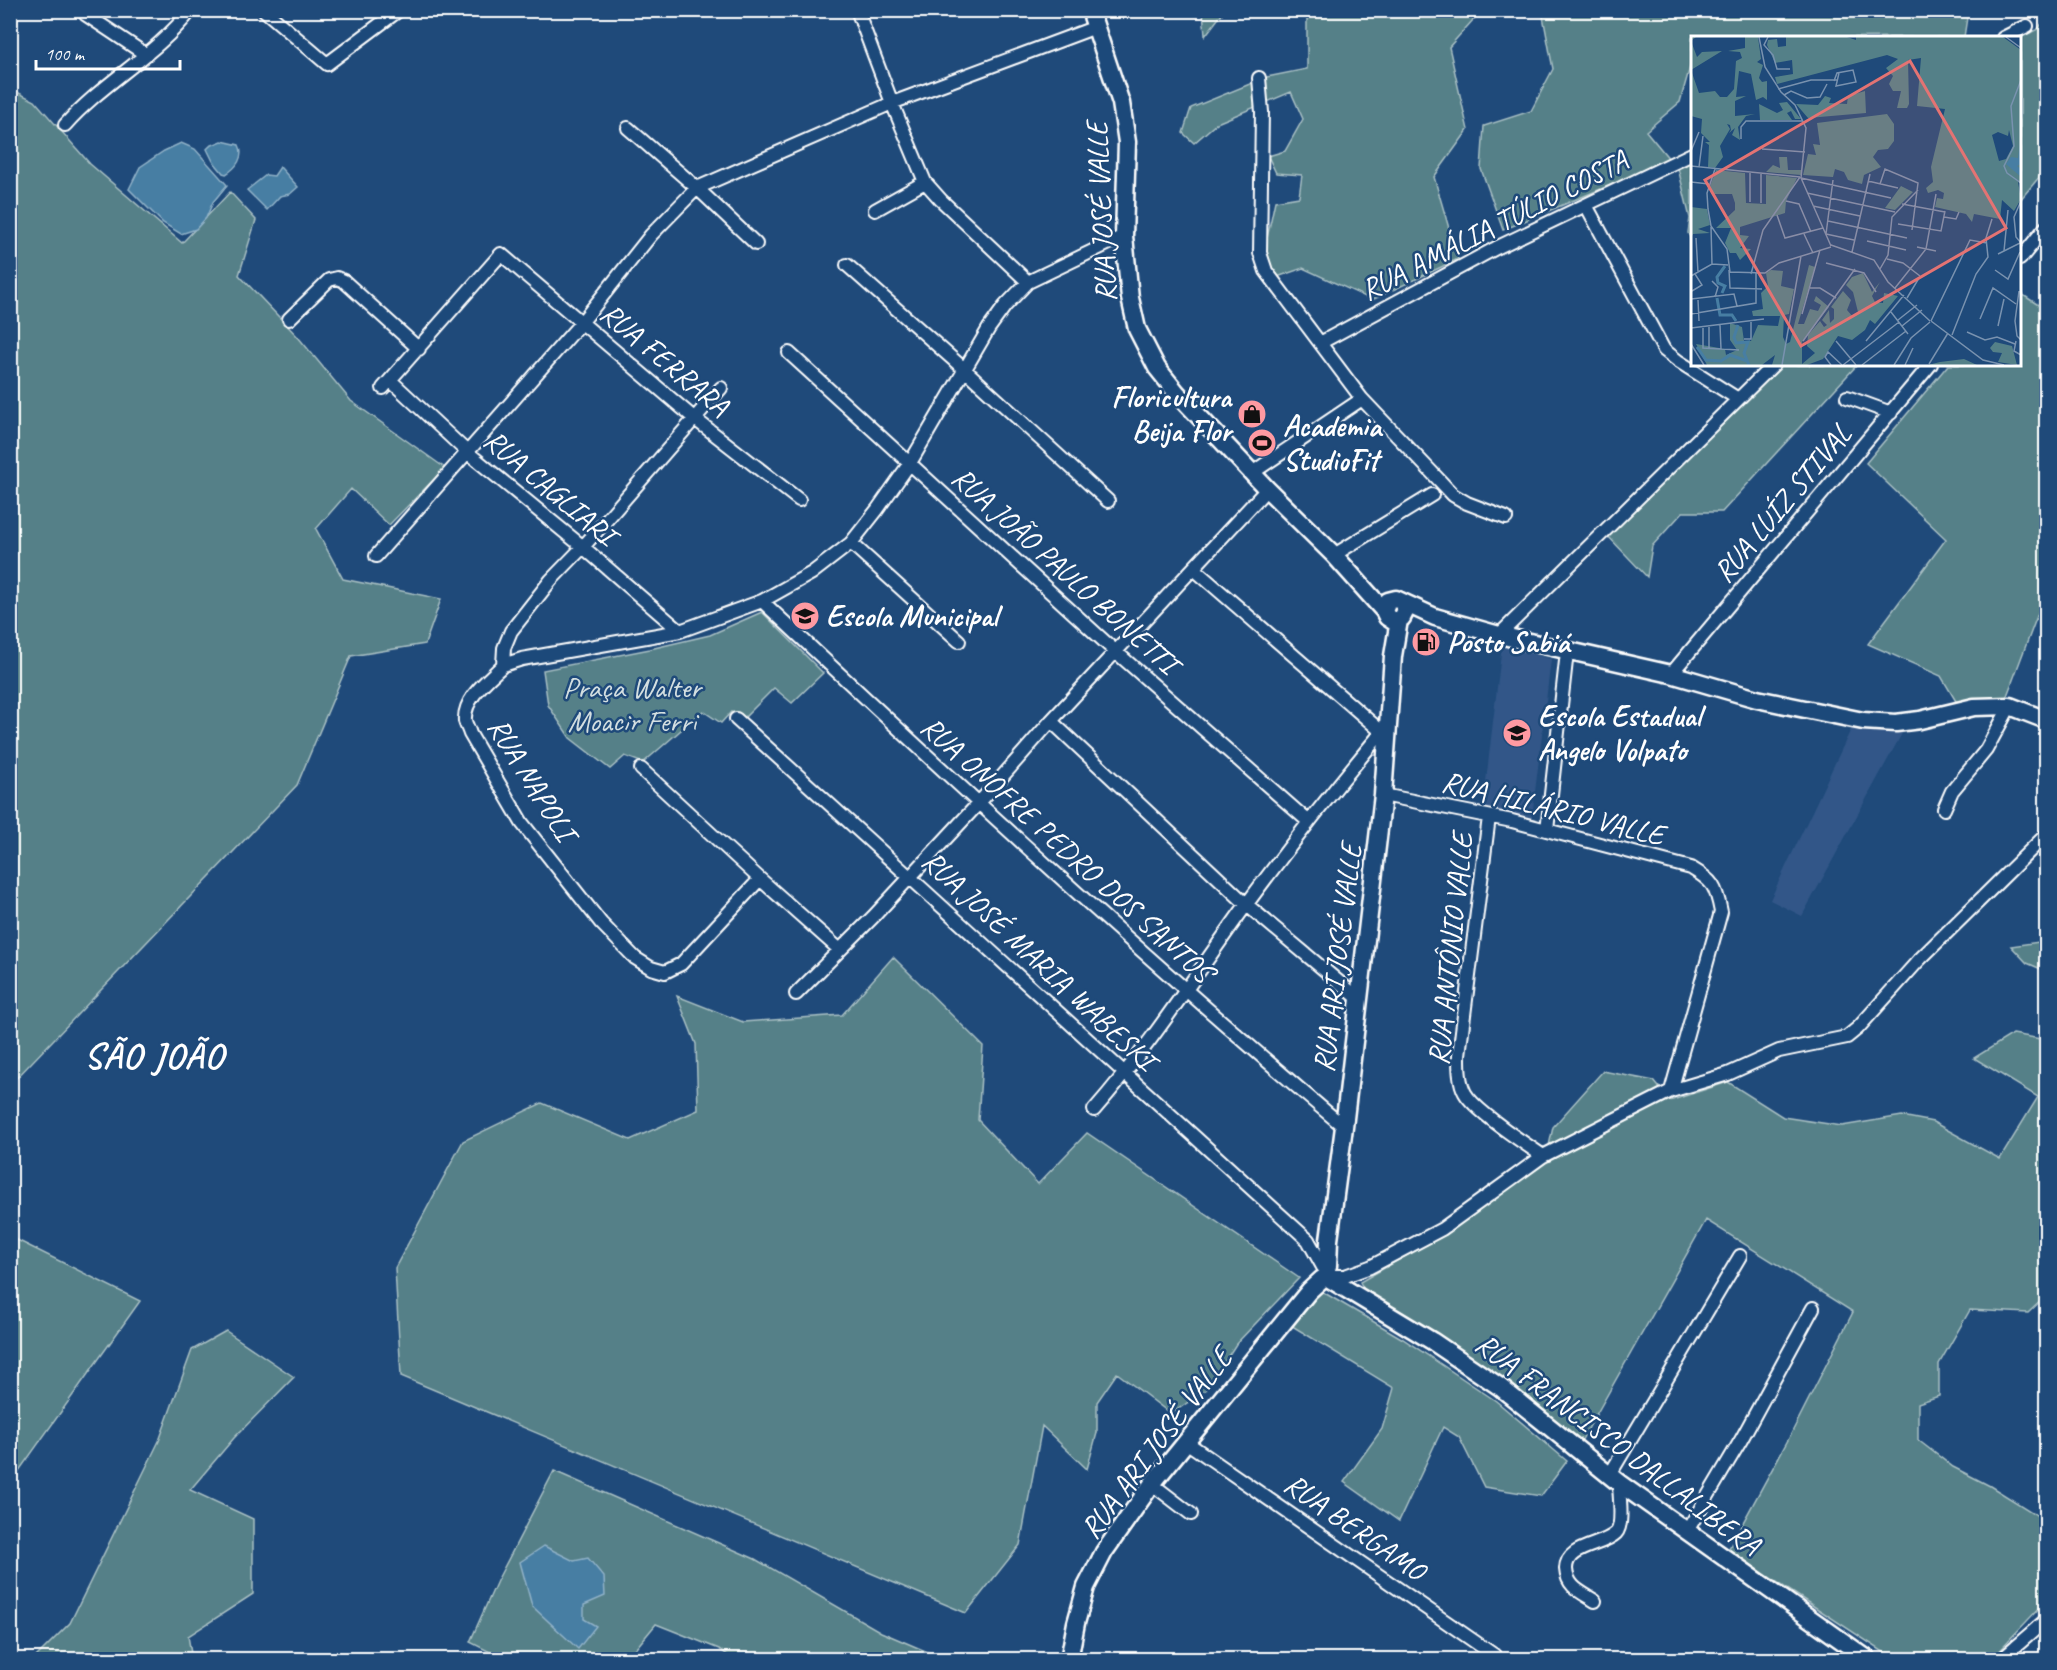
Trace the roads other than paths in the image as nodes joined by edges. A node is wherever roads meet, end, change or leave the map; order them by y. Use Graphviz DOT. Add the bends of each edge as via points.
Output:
graph roads {
  1 [pos="191,10"];
  2 [pos="264,10"];
  3 [pos="399,10"];
  4 [pos="857,10"];
  5 [pos="1090,10"];
  6 [pos="85,14"];
  7 [pos="2027,26"];
  8 [pos="1096,27"];
  9 [pos="2007,36"];
  10 [pos="145,54"];
  11 [pos="1259,78"];
  12 [pos="892,103"];
  13 [pos="65,125"];
  14 [pos="628,128"];
  15 [pos="1691,154"];
  16 [pos="925,182"];
  17 [pos="697,188"];
  18 [pos="1586,205"];
  19 [pos="875,210"];
  20 [pos="2046,227"];
  21 [pos="1124,236"];
  22 [pos="756,244"];
  23 [pos="2021,257"];
  24 [pos="847,265"];
  25 [pos="1028,282"];
  26 [pos="289,319"];
  27 [pos="581,322"];
  28 [pos="1320,344"];
  29 [pos="418,349"];
  30 [pos="789,353"];
  31 [pos="1772,366"];
  32 [pos="1929,366"];
  33 [pos="964,369"];
  34 [pos="721,388"];
  35 [pos="1847,398"];
  36 [pos="1362,399"];
  37 [pos="1738,399"];
  38 [pos="1891,412"];
  39 [pos="695,419"];
  40 [pos="467,452"];
  41 [pos="910,463"];
  42 [pos="1252,473"];
  43 [pos="1267,489"];
  44 [pos="1431,495"];
  45 [pos="799,500"];
  46 [pos="1108,501"];
  47 [pos="1506,518"];
  48 [pos="851,543"];
  49 [pos="583,547"];
  50 [pos="1334,555"];
  51 [pos="376,556"];
  52 [pos="1194,568"];
  53 [pos="762,601"];
  54 [pos="1395,611"];
  55 [pos="680,631"];
  56 [pos="1499,635"];
  57 [pos="959,641"];
  58 [pos="1116,652"];
  59 [pos="1567,652"];
  60 [pos="503,665"];
  61 [pos="1671,674"];
  62 [pos="2010,706"];
  63 [pos="736,718"];
  64 [pos="2046,720"];
  65 [pos="1051,721"];
  66 [pos="1385,729"];
  67 [pos="641,769"];
  68 [pos="1383,795"];
  69 [pos="978,804"];
  70 [pos="1944,809"];
  71 [pos="1489,817"];
  72 [pos="1309,822"];
  73 [pos="1547,830"];
  74 [pos="2046,835"];
  75 [pos="910,876"];
  76 [pos="760,879"];
  77 [pos="1247,905"];
  78 [pos="840,950"];
  79 [pos="1185,991"];
  80 [pos="796,994"];
  81 [pos="1358,998"];
  82 [pos="1125,1074"];
  83 [pos="1671,1091"];
  84 [pos="1094,1110"];
  85 [pos="1344,1127"];
  86 [pos="1543,1156"];
  87 [pos="1308,1240"];
  88 [pos="1329,1240"];
  89 [pos="1740,1256"];
  90 [pos="1333,1276"];
  91 [pos="1813,1308"];
  92 [pos="1186,1442"];
  93 [pos="1614,1479"];
  94 [pos="1152,1484"];
  95 [pos="1191,1514"];
  96 [pos="1687,1531"];
  97 [pos="1595,1601"];
  98 [pos="2046,1620"];
  99 [pos="1494,1655"];
  100 [pos="1069,1659"];
  101 [pos="1869,1659"];
  102 [pos="2000,1659"];
  1 -- 10 [label="street"];
  2 -- 3 [label="street" via="327,64"];
  4 -- 12 [label="street"];
  5 -- 8 [label="street, RUA JOSÉ VALLE"];
  6 -- 10 [label="street"];
  7 -- 9 [label="street"];
  8 -- 12 [label="street"];
  8 -- 21 [label="street, RUA JOSÉ VALLE" via="1121,103 1127,142"];
  10 -- 13 [label="street"];
  11 -- 28 [label="street" via="1260,253 1266,272"];
  12 -- 16 [label="street"];
  12 -- 17 [label="street"];
  14 -- 17 [label="street"];
  15 -- 18 [label="street, RUA AMÁLIA TÚLIO COSTA"];
  16 -- 19 [label="street"];
  16 -- 25 [label="street"];
  17 -- 22 [label="street"];
  17 -- 27 [label="street" via="651,235"];
  18 -- 28 [label="street, RUA AMÁLIA TÚLIO COSTA" via="1496,248"];
  18 -- 37 [label="street" via="1664,350"];
  20 -- 23 [label="street"];
  21 -- 25 [label="street"];
  21 -- 42 [label="street, RUA JOSÉ VALLE" via="1137,329 1157,368"];
  24 -- 33 [label="street"];
  25 -- 33 [label="street" via="988,328"];
  26 -- 29 [label="street" via="329,280 337,278"];
  27 -- 29 [label="street, RUA FERRARA" via="501,254"];
  27 -- 39 [label="street, RUA FERRARA"];
  27 -- 40 [label="street"];
  28 -- 36 [label="street"];
  29 -- 40 [label="street, RUA CAGLIARI" via="386,384"];
  30 -- 41 [label="street, RUA JOÃO PAULO BONETTI"];
  31 -- 37 [label="street"];
  32 -- 38 [label="street, RUA LUÍZ STIVAL"];
  33 -- 41 [label="street"];
  33 -- 46 [label="street"];
  34 -- 39 [label="street"];
  35 -- 38 [label="street"];
  36 -- 42 [label="street"];
  36 -- 47 [label="street" via="1453,495"];
  37 -- 56 [label="street"];
  38 -- 61 [label="street, RUA LUÍZ STIVAL"];
  39 -- 45 [label="street, RUA FERRARA"];
  39 -- 49 [label="street"];
  40 -- 49 [label="street, RUA CAGLIARI"];
  40 -- 51 [label="street"];
  41 -- 48 [label="street"];
  41 -- 58 [label="street, RUA JOÃO PAULO BONETTI"];
  42 -- 43 [label="street, RUA JOSÉ VALLE"];
  43 -- 50 [label="street, RUA JOSÉ VALLE"];
  43 -- 52 [label="street"];
  44 -- 50 [label="street"];
  48 -- 53 [label="street" via="812,573"];
  48 -- 57 [label="street"];
  49 -- 55 [label="street, RUA CAGLIARI"];
  49 -- 60 [label="street" via="511,631"];
  50 -- 54 [label="street, RUA JOSÉ VALLE" via="1358,583"];
  52 -- 58 [label="street"];
  52 -- 66 [label="street"];
  53 -- 55 [label="street"];
  53 -- 69 [label="street, RUA ONOFRE PEDRO DOS SANTOS"];
  54 -- 56 [label="street, RUA JOSÉ VALLE" via="1435,617"];
  54 -- 66 [label="street, RUA ARI JOSÉ VALLE"];
  55 -- 60 [label="street"];
  56 -- 59 [label="street, RUA JOSÉ VALLE"];
  58 -- 65 [label="street"];
  58 -- 72 [label="street, RUA JOÃO PAULO BONETTI"];
  59 -- 61 [label="street, RUA JOSÉ VALLE"];
  59 -- 73 [label="street"];
  60 -- 76 [label="street, RUA NAPOLI" via="479,688 467,708 465,721 470,734 517,813 601,923 635,958 665,972 681,964"];
  61 -- 62 [label="street, RUA JOSÉ VALLE" via="1757,699 1863,721 1896,723 1974,707"];
  62 -- 64 [label="street"];
  62 -- 70 [label="street" via="1986,750 1952,791"];
  63 -- 75 [label="street, RUA JOSÉ MARIA WABESKI"];
  65 -- 69 [label="street"];
  65 -- 77 [label="street"];
  66 -- 68 [label="street, RUA ARI JOSÉ VALLE"];
  66 -- 72 [label="street"];
  67 -- 76 [label="street"];
  68 -- 71 [label="street, RUA HILÁRIO VALLE"];
  68 -- 81 [label="street, RUA ARI JOSÉ VALLE"];
  69 -- 75 [label="street"];
  69 -- 79 [label="street, RUA ONOFRE PEDRO DOS SANTOS"];
  71 -- 73 [label="street, RUA HILÁRIO VALLE"];
  71 -- 86 [label="street, RUA ANTÔNIO VALLE" via="1460,1044 1460,1075 1466,1094 1484,1112"];
  72 -- 77 [label="street"];
  73 -- 83 [label="street, RUA HILÁRIO VALLE" via="1690,868 1708,878 1718,896 1721,912"];
  74 -- 83 [label="street" via="1847,1037 1779,1051 1728,1074"];
  75 -- 78 [label="street"];
  75 -- 82 [label="street, RUA JOSÉ MARIA WABESKI"];
  76 -- 78 [label="street"];
  77 -- 79 [label="street"];
  77 -- 81 [label="street"];
  78 -- 80 [label="street"];
  79 -- 82 [label="street"];
  79 -- 85 [label="street, RUA ONOFRE PEDRO DOS SANTOS"];
  81 -- 85 [label="street, RUA ARI JOSÉ VALLE"];
  82 -- 84 [label="street"];
  82 -- 87 [label="street, RUA JOSÉ MARIA WABESKI"];
  83 -- 86 [label="street"];
  85 -- 88 [label="street, RUA ARI JOSÉ VALLE"];
  86 -- 90 [label="street" via="1442,1229 1370,1267"];
  87 -- 88 [label="street"];
  87 -- 90 [label="street, RUA JOSÉ MARIA WABESKI"];
  88 -- 90 [label="street, RUA ARI JOSÉ VALLE"];
  89 -- 93 [label="street"];
  90 -- 92 [label="street, RUA ARI JOSÉ VALLE" via="1309,1291"];
  90 -- 93 [label="street, RUA FRANCISCO DALLALIBERA" via="1500,1388"];
  91 -- 96 [label="street"];
  92 -- 94 [label="street, RUA ARI JOSÉ VALLE"];
  92 -- 99 [label="street, RUA BERGAMO"];
  93 -- 96 [label="street, RUA FRANCISCO DALLALIBERA"];
  93 -- 97 [label="street" via="1620,1525 1616,1534 1572,1553 1566,1563 1573,1588"];
  94 -- 95 [label="street"];
  94 -- 100 [label="street, RUA ARI JOSÉ VALLE" via="1104,1552 1086,1587"];
  96 -- 101 [label="street, RUA FRANCISCO DALLALIBERA"];
  98 -- 102 [label="street"];
}
